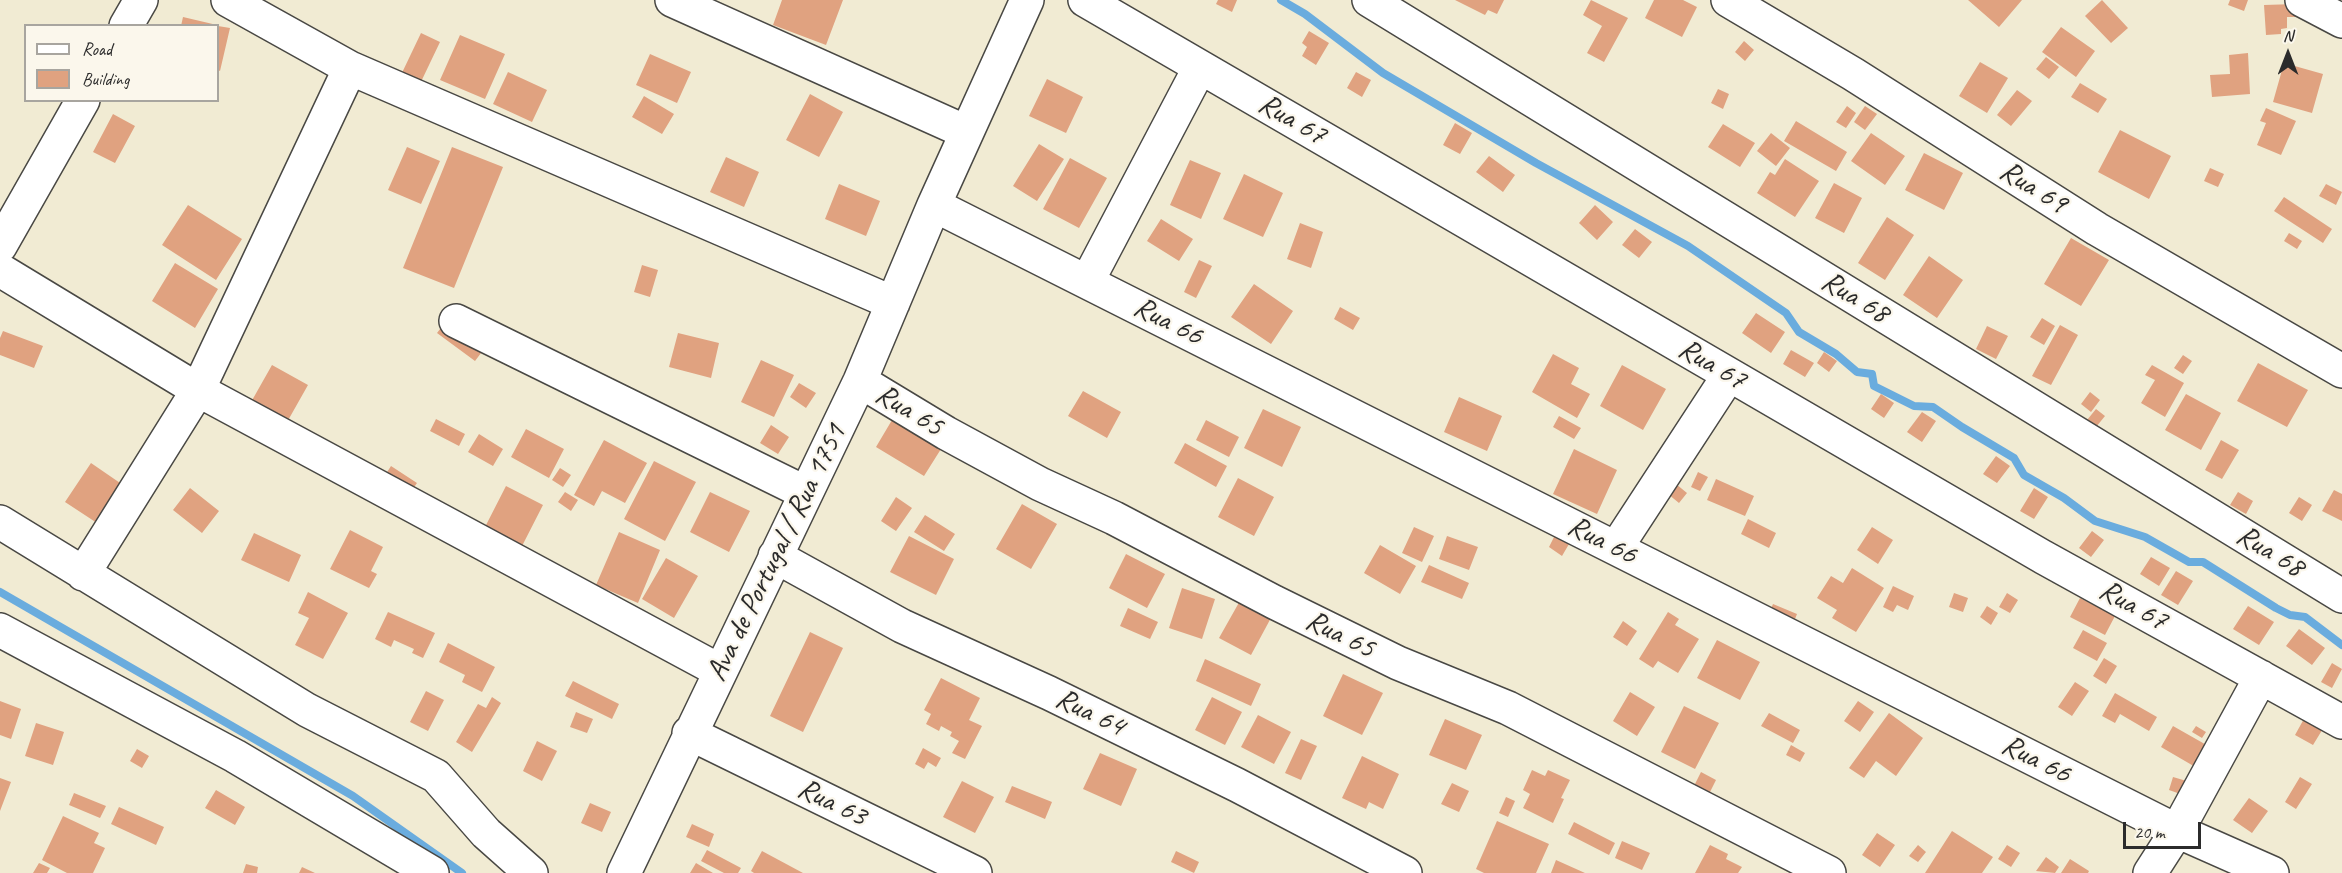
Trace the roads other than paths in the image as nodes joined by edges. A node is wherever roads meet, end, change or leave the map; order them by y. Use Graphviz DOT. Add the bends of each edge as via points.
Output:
graph roads {
  1 [pos="141,0"];
  2 [pos="228,0"];
  3 [pos="672,0"];
  4 [pos="1027,0"];
  5 [pos="1085,0"];
  6 [pos="1369,0"];
  7 [pos="1728,0"];
  8 [pos="2302,0"];
  9 [pos="2342,21"];
  10 [pos="127,24"];
  11 [pos="1200,67"];
  12 [pos="350,68"];
  13 [pos="82,102"];
  14 [pos="966,132"];
  15 [pos="934,205"];
  16 [pos="0,246"];
  17 [pos="0,270"];
  18 [pos="1088,282"];
  19 [pos="893,303"];
  20 [pos="456,321"];
  21 [pos="2342,371"];
  22 [pos="1729,375"];
  23 [pos="860,381"];
  24 [pos="198,390"];
  25 [pos="806,493"];
  26 [pos="0,522"];
  27 [pos="1616,548"];
  28 [pos="775,556"];
  29 [pos="83,574"];
  30 [pos="2342,596"];
  31 [pos="0,630"];
  32 [pos="720,671"];
  33 [pos="2261,677"];
  34 [pos="2342,722"];
  35 [pos="689,733"];
  36 [pos="2177,831"];
  37 [pos="432,873"];
  38 [pos="531,873"];
  39 [pos="624,873"];
  40 [pos="975,873"];
  41 [pos="1405,873"];
  42 [pos="1829,873"];
  43 [pos="2150,873"];
  44 [pos="2272,873"];
  1 -- 10 [label="street"];
  2 -- 12 [label="street"];
  3 -- 14 [label="street"];
  4 -- 14 [label="street, Ava de Portugal / Rua 1751"];
  5 -- 11 [label="street, Rua 67"];
  6 -- 30 [label="street, Rua 68"];
  7 -- 21 [label="street, Rua 69" via="1853,74 2097,229"];
  8 -- 9 [label="street"];
  11 -- 18 [label="street"];
  11 -- 22 [label="street, Rua 67"];
  12 -- 19 [label="street"];
  12 -- 24 [label="street"];
  13 -- 16 [label="street"];
  14 -- 15 [label="street, Ava de Portugal / Rua 1751"];
  15 -- 18 [label="street, Rua 66"];
  15 -- 19 [label="street, Ava de Portugal / Rua 1751"];
  17 -- 24 [label="street"];
  18 -- 27 [label="street, Rua 66"];
  19 -- 23 [label="street, Ava de Portugal / Rua 1751"];
  20 -- 25 [label="street"];
  22 -- 27 [label="street"];
  22 -- 33 [label="street, Rua 67" via="2043,557"];
  23 -- 25 [label="street, Ava de Portugal / Rua 1751"];
  23 -- 42 [label="street, Rua 65" via="1040,484 1398,663 1508,708"];
  24 -- 29 [label="street"];
  24 -- 32 [label="street"];
  25 -- 28 [label="street, Ava de Portugal / Rua 1751"];
  26 -- 29 [label="street"];
  27 -- 36 [label="street, Rua 66"];
  28 -- 32 [label="street, Ava de Portugal / Rua 1751"];
  28 -- 41 [label="street, Rua 64" via="902,626 1237,785"];
  29 -- 38 [label="street" via="307,710 436,776 486,833"];
  31 -- 37 [label="street" via="235,756"];
  32 -- 35 [label="street, Ava de Portugal / Rua 1751"];
  33 -- 34 [label="street, Rua 67"];
  33 -- 36 [label="street"];
  35 -- 39 [label="street, Ava de Portugal / Rua 1751"];
  35 -- 40 [label="street, Rua 63"];
  36 -- 43 [label="street"];
  36 -- 44 [label="street, Rua 66"];
}
